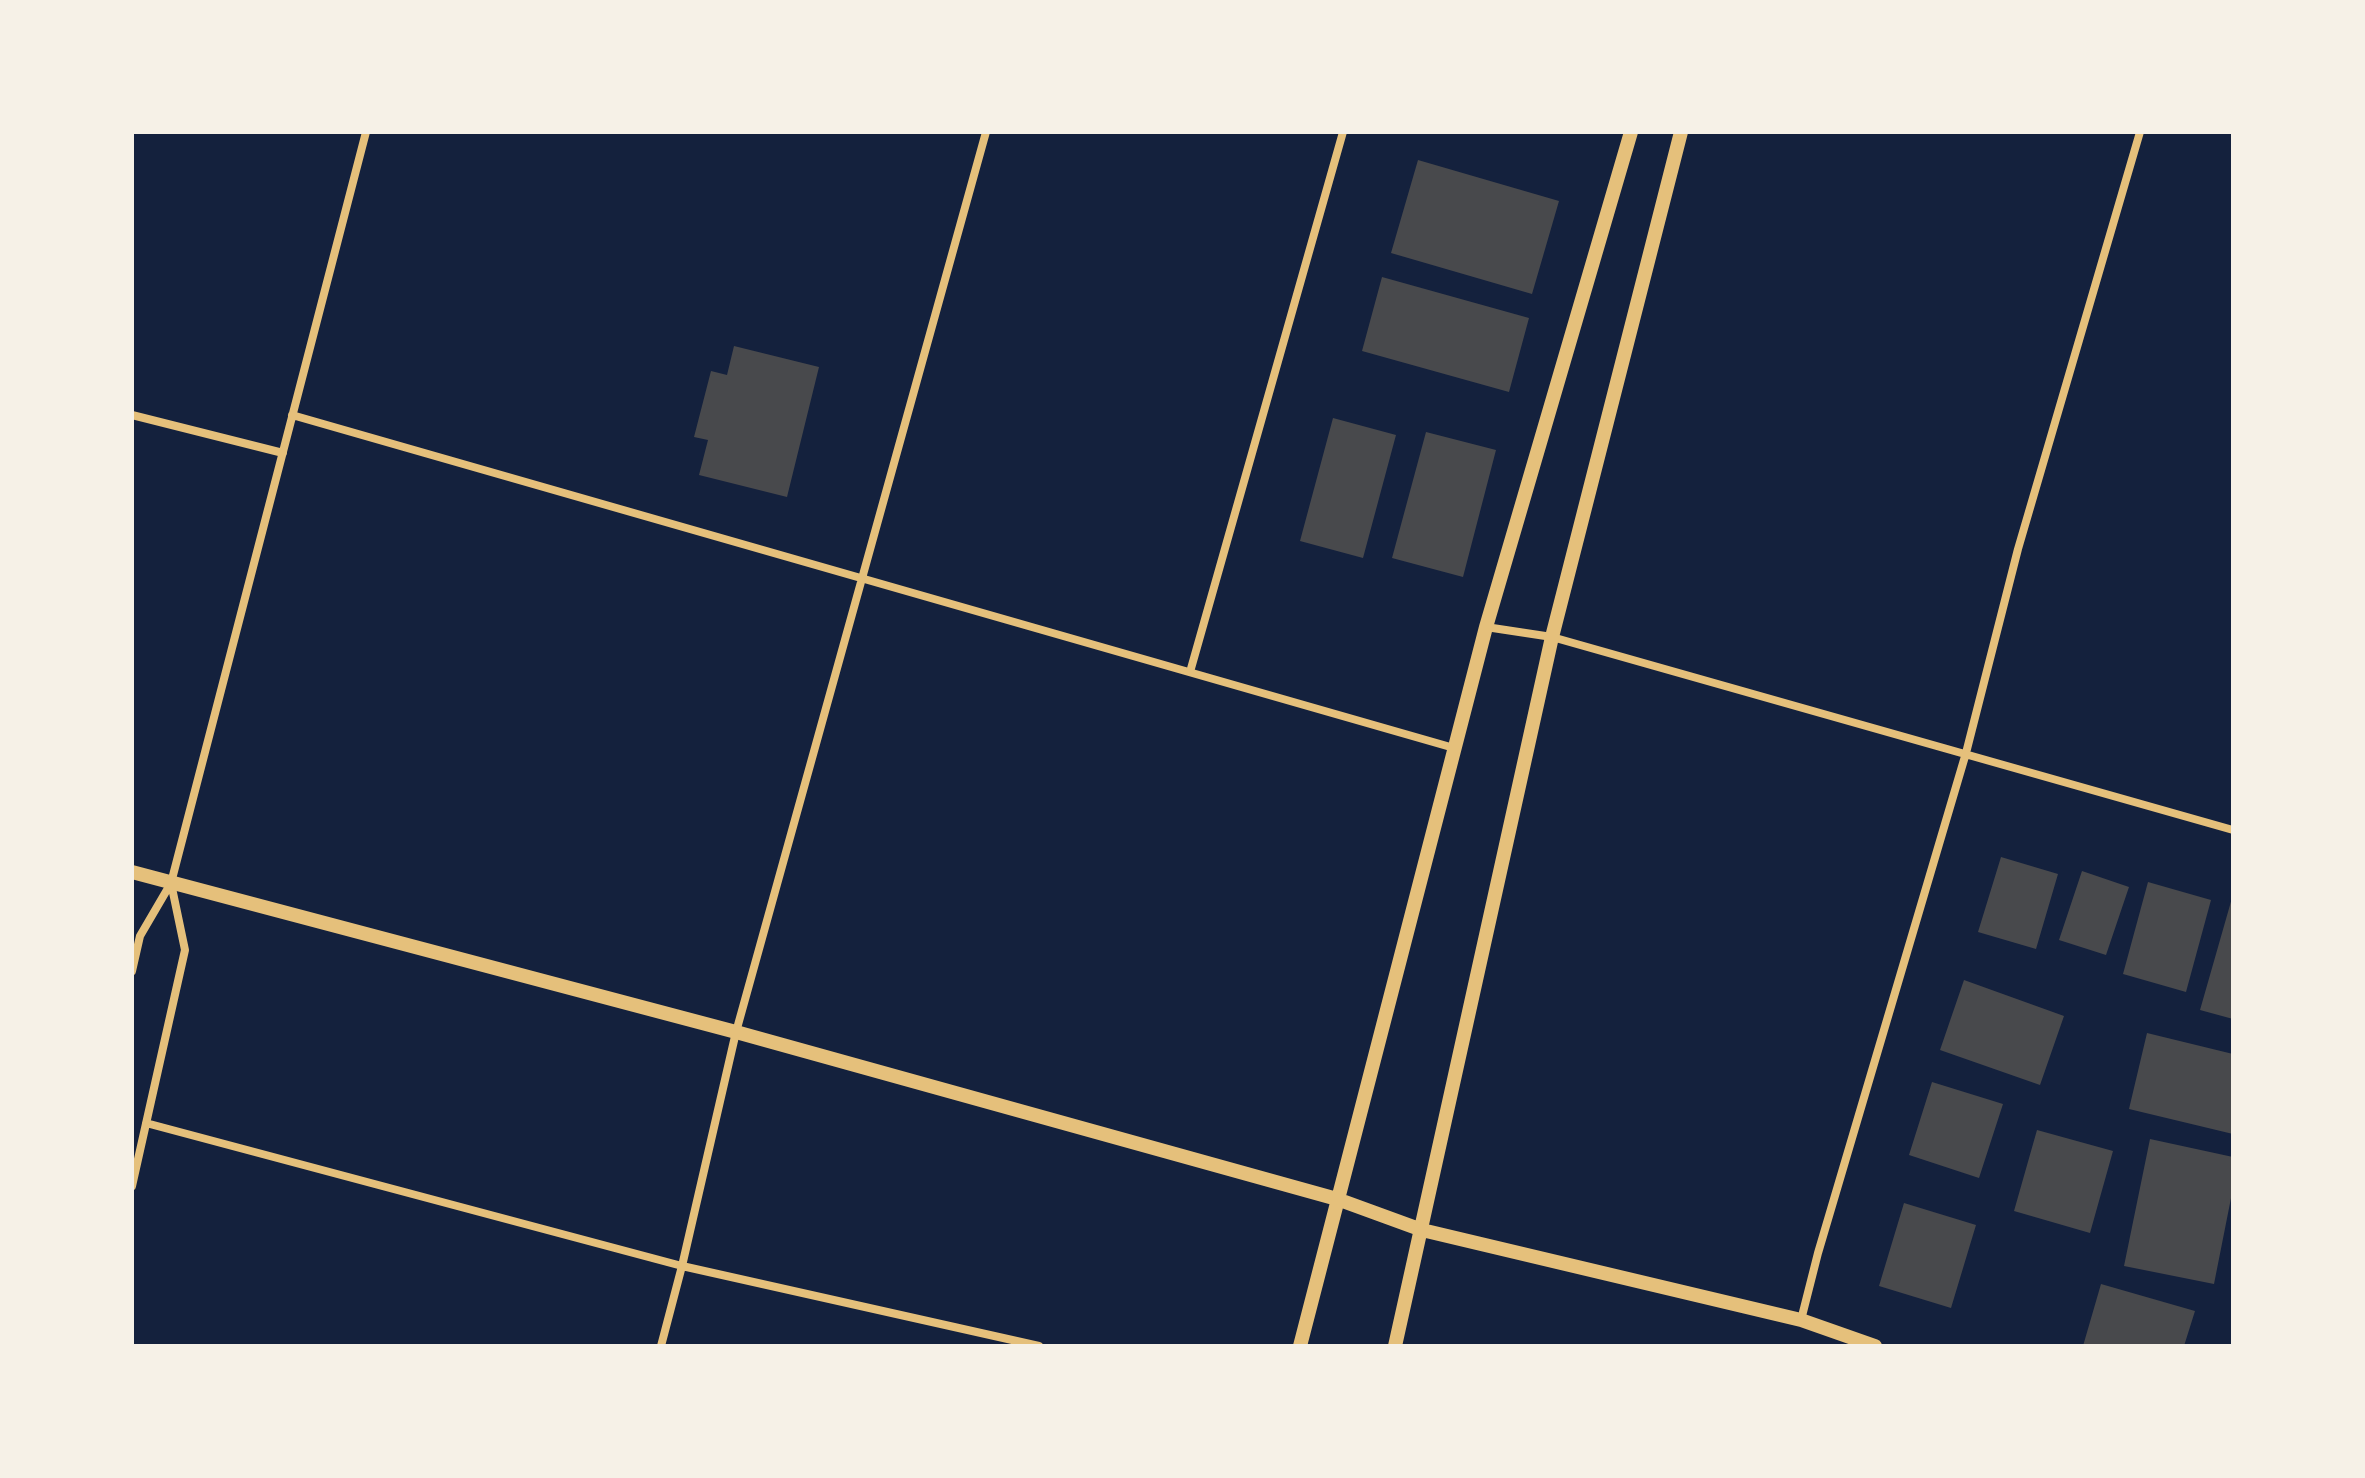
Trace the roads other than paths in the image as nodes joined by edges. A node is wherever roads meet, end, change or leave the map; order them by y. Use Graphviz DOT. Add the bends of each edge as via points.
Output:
graph roads {
  1 [pos="366,132"];
  2 [pos="986,132"];
  3 [pos="1343,132"];
  4 [pos="1631,132"];
  5 [pos="1681,132"];
  6 [pos="2140,132"];
  7 [pos="132,415"];
  8 [pos="292,415"];
  9 [pos="283,453"];
  10 [pos="862,579"];
  11 [pos="1486,627"];
  12 [pos="1552,637"];
  13 [pos="1190,672"];
  14 [pos="1454,748"];
  15 [pos="1966,753"];
  16 [pos="2233,830"];
  17 [pos="132,872"];
  18 [pos="171,883"];
  19 [pos="132,971"];
  20 [pos="736,1032"];
  21 [pos="146,1123"];
  22 [pos="132,1186"];
  23 [pos="1337,1199"];
  24 [pos="1422,1230"];
  25 [pos="682,1266"];
  26 [pos="1801,1320"];
  27 [pos="661,1346"];
  28 [pos="1039,1346"];
  29 [pos="1300,1346"];
  30 [pos="1395,1346"];
  31 [pos="1875,1346"];
  1 -- 8 [label="street"];
  2 -- 10 [label="street"];
  3 -- 13 [label="street"];
  4 -- 11 [label="street"];
  5 -- 12 [label="street"];
  6 -- 15 [label="street" via="2018,549"];
  7 -- 9 [label="street"];
  8 -- 9 [label="street"];
  8 -- 10 [label="street"];
  9 -- 18 [label="street"];
  10 -- 13 [label="street"];
  10 -- 20 [label="street"];
  11 -- 12 [label="street"];
  11 -- 14 [label="street"];
  12 -- 15 [label="street"];
  12 -- 24 [label="street"];
  13 -- 14 [label="street"];
  14 -- 23 [label="street"];
  15 -- 16 [label="street"];
  15 -- 26 [label="street"];
  17 -- 18 [label="street"];
  18 -- 19 [label="street" via="140,936"];
  18 -- 20 [label="street"];
  18 -- 21 [label="street" via="185,950"];
  20 -- 23 [label="street"];
  20 -- 25 [label="street"];
  21 -- 22 [label="street"];
  21 -- 25 [label="street"];
  23 -- 24 [label="street"];
  23 -- 29 [label="street"];
  24 -- 26 [label="street"];
  24 -- 30 [label="street"];
  25 -- 27 [label="street"];
  25 -- 28 [label="street"];
  26 -- 31 [label="street"];
}
